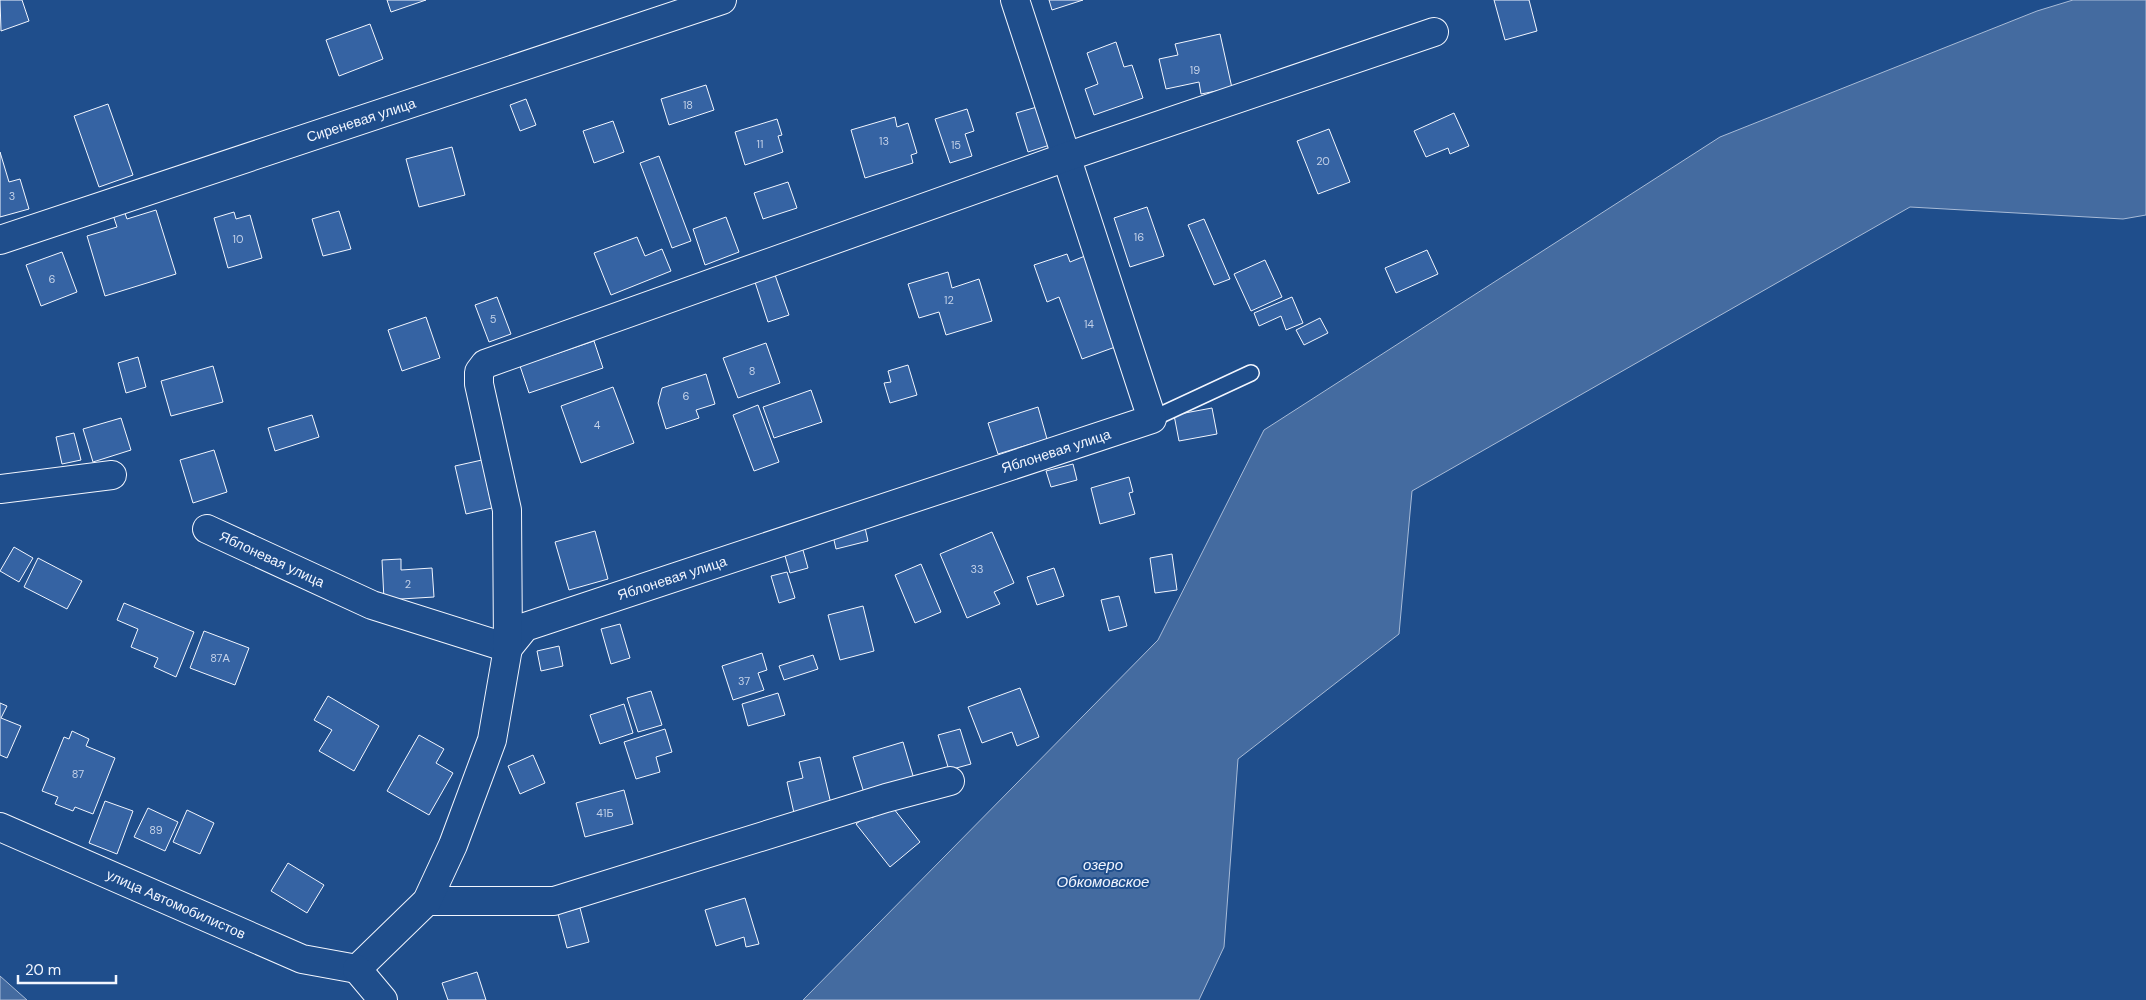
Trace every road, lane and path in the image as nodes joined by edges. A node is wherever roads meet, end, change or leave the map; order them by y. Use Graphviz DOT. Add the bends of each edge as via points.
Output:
graph roads {
  1 [pos="722,0"];
  2 [pos="1014,0"];
  3 [pos="1434,32"];
  4 [pos="1066,157"];
  5 [pos="0,240"];
  6 [pos="1251,373"];
  7 [pos="1152,419"];
  8 [pos="112,475"];
  9 [pos="0,489"];
  10 [pos="207,529"];
  11 [pos="508,648"];
  12 [pos="950,782"];
  13 [pos="0,827"];
  14 [pos="427,901"];
  15 [pos="357,969"];
  16 [pos="383,1000"];
  1 -- 5 [label="street, Сиреневая улица"];
  2 -- 4 [label="street"];
  3 -- 4 [label="street"];
  4 -- 7 [label="street"];
  4 -- 11 [label="street" via="485,364 479,372 479,384 507,510"];
  6 -- 7 [label="lane"];
  7 -- 11 [label="street, Яблоневая улица" via="525,627"];
  8 -- 9 [label="street"];
  10 -- 11 [label="street, Яблоневая улица" via="372,605"];
  11 -- 14 [label="street" via="492,740 453,845"];
  12 -- 14 [label="street" via="886,798 554,901"];
  13 -- 15 [label="street, улица Автомобилистов" via="302,959"];
  14 -- 15 [label="street"];
  15 -- 16 [label="street"];
}
